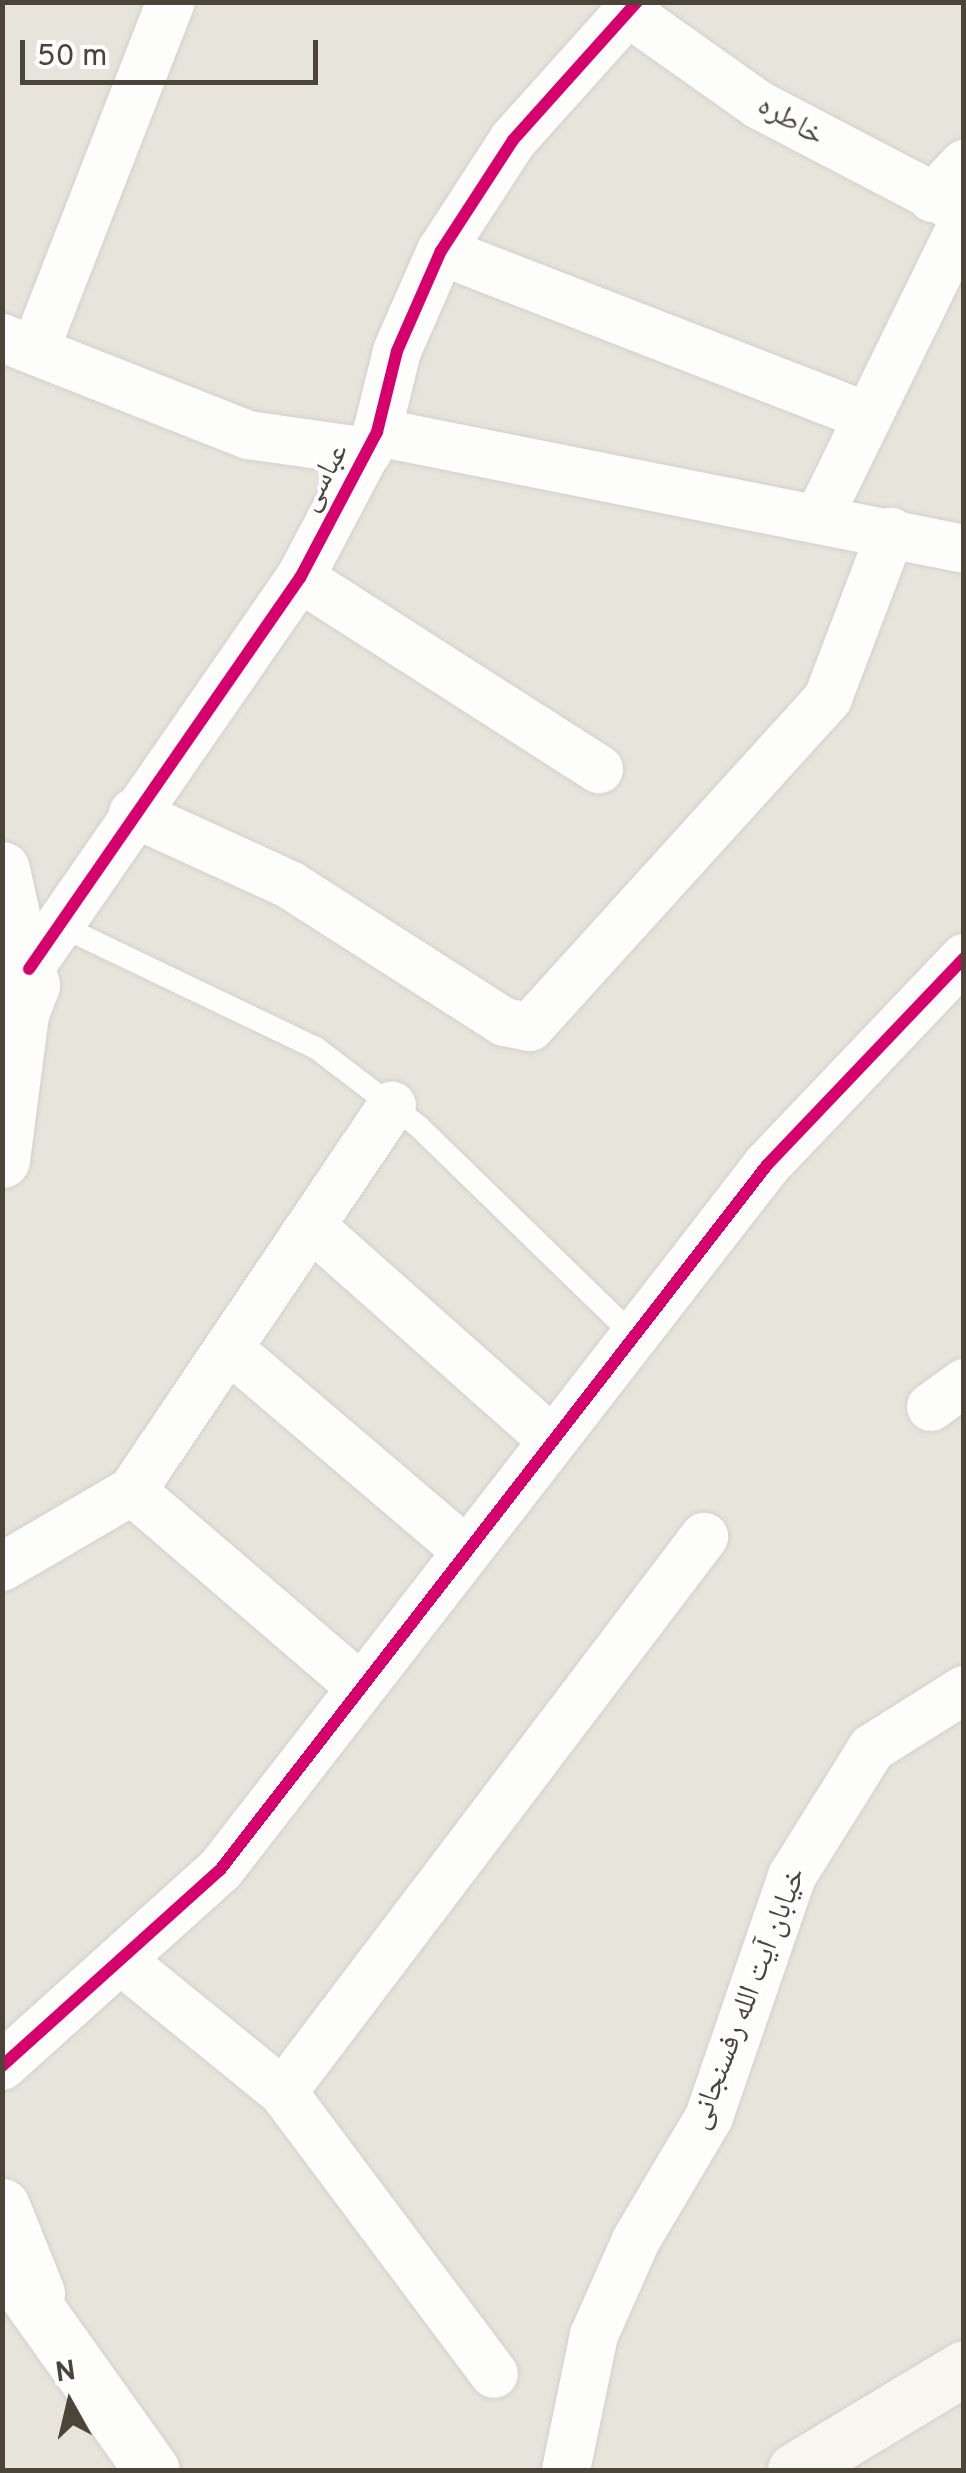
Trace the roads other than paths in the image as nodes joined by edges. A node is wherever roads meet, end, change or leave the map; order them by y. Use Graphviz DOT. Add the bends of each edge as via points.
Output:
graph roads {
  1 [pos="171,2"];
  2 [pos="633,8"];
  3 [pos="956,199"];
  4 [pos="440,251"];
  5 [pos="19,344"];
  6 [pos="868,417"];
  7 [pos="373,442"];
  8 [pos="819,516"];
  9 [pos="891,532"];
  10 [pos="964,548"];
  11 [pos="300,578"];
  12 [pos="599,770"];
  13 [pos="134,813"];
  14 [pos="2,869"];
  15 [pos="964,958"];
  16 [pos="23,972"];
  17 [pos="392,1106"];
  18 [pos="2,1160"];
  19 [pos="311,1226"];
  20 [pos="635,1337"];
  21 [pos="228,1348"];
  22 [pos="552,1440"];
  23 [pos="132,1490"];
  24 [pos="704,1537"];
  25 [pos="464,1549"];
  26 [pos="2,1567"];
  27 [pos="358,1685"];
  28 [pos="964,1690"];
  29 [pos="123,1962"];
  30 [pos="2,2066"];
  31 [pos="283,2092"];
  32 [pos="2,2206"];
  33 [pos="2,2260"];
  34 [pos="48,2319"];
  35 [pos="964,2368"];
  36 [pos="494,2374"];
  37 [pos="152,2470"];
  38 [pos="566,2470"];
  39 [pos="795,2470"];
  1 -- 5 [label="street"];
  2 -- 3 [label="street, خاطره" via="758,105"];
  2 -- 4 [label="street, عباسی" via="512,140"];
  3 -- 6 [label="street"];
  4 -- 6 [label="street"];
  4 -- 7 [label="street, عباسی" via="397,350"];
  5 -- 7 [label="street" via="248,435"];
  6 -- 8 [label="street"];
  7 -- 8 [label="street"];
  7 -- 11 [label="street, عباسی"];
  8 -- 9 [label="street"];
  9 -- 10 [label="street"];
  9 -- 13 [label="street" via="828,698 530,1027 504,1022 290,886"];
  11 -- 12 [label="street"];
  11 -- 13 [label="street, عباسی"];
  13 -- 16 [label="street, عباسی"];
  14 -- 16 [label="street"];
  15 -- 20 [label="street" via="827,1096"];
  16 -- 17 [label="lane" via="316,1048"];
  16 -- 18 [label="street"];
  17 -- 19 [label="street"];
  17 -- 20 [label="lane"];
  19 -- 21 [label="street"];
  19 -- 22 [label="street"];
  20 -- 22 [label="street"];
  21 -- 23 [label="street"];
  21 -- 25 [label="street"];
  22 -- 25 [label="street"];
  23 -- 26 [label="street"];
  23 -- 27 [label="street"];
  24 -- 31 [label="street"];
  25 -- 27 [label="street"];
  27 -- 29 [label="street" via="220,1870"];
  28 -- 38 [label="street, خیابان آیت الله رفسنجانی" via="872,1748 792,1876 708,2117 594,2336"];
  29 -- 30 [label="street"];
  29 -- 31 [label="street"];
  31 -- 36 [label="street"];
  32 -- 34 [label="street"];
  33 -- 34 [label="street"];
  34 -- 37 [label="street"];
  35 -- 39 [label="main road"];
}
